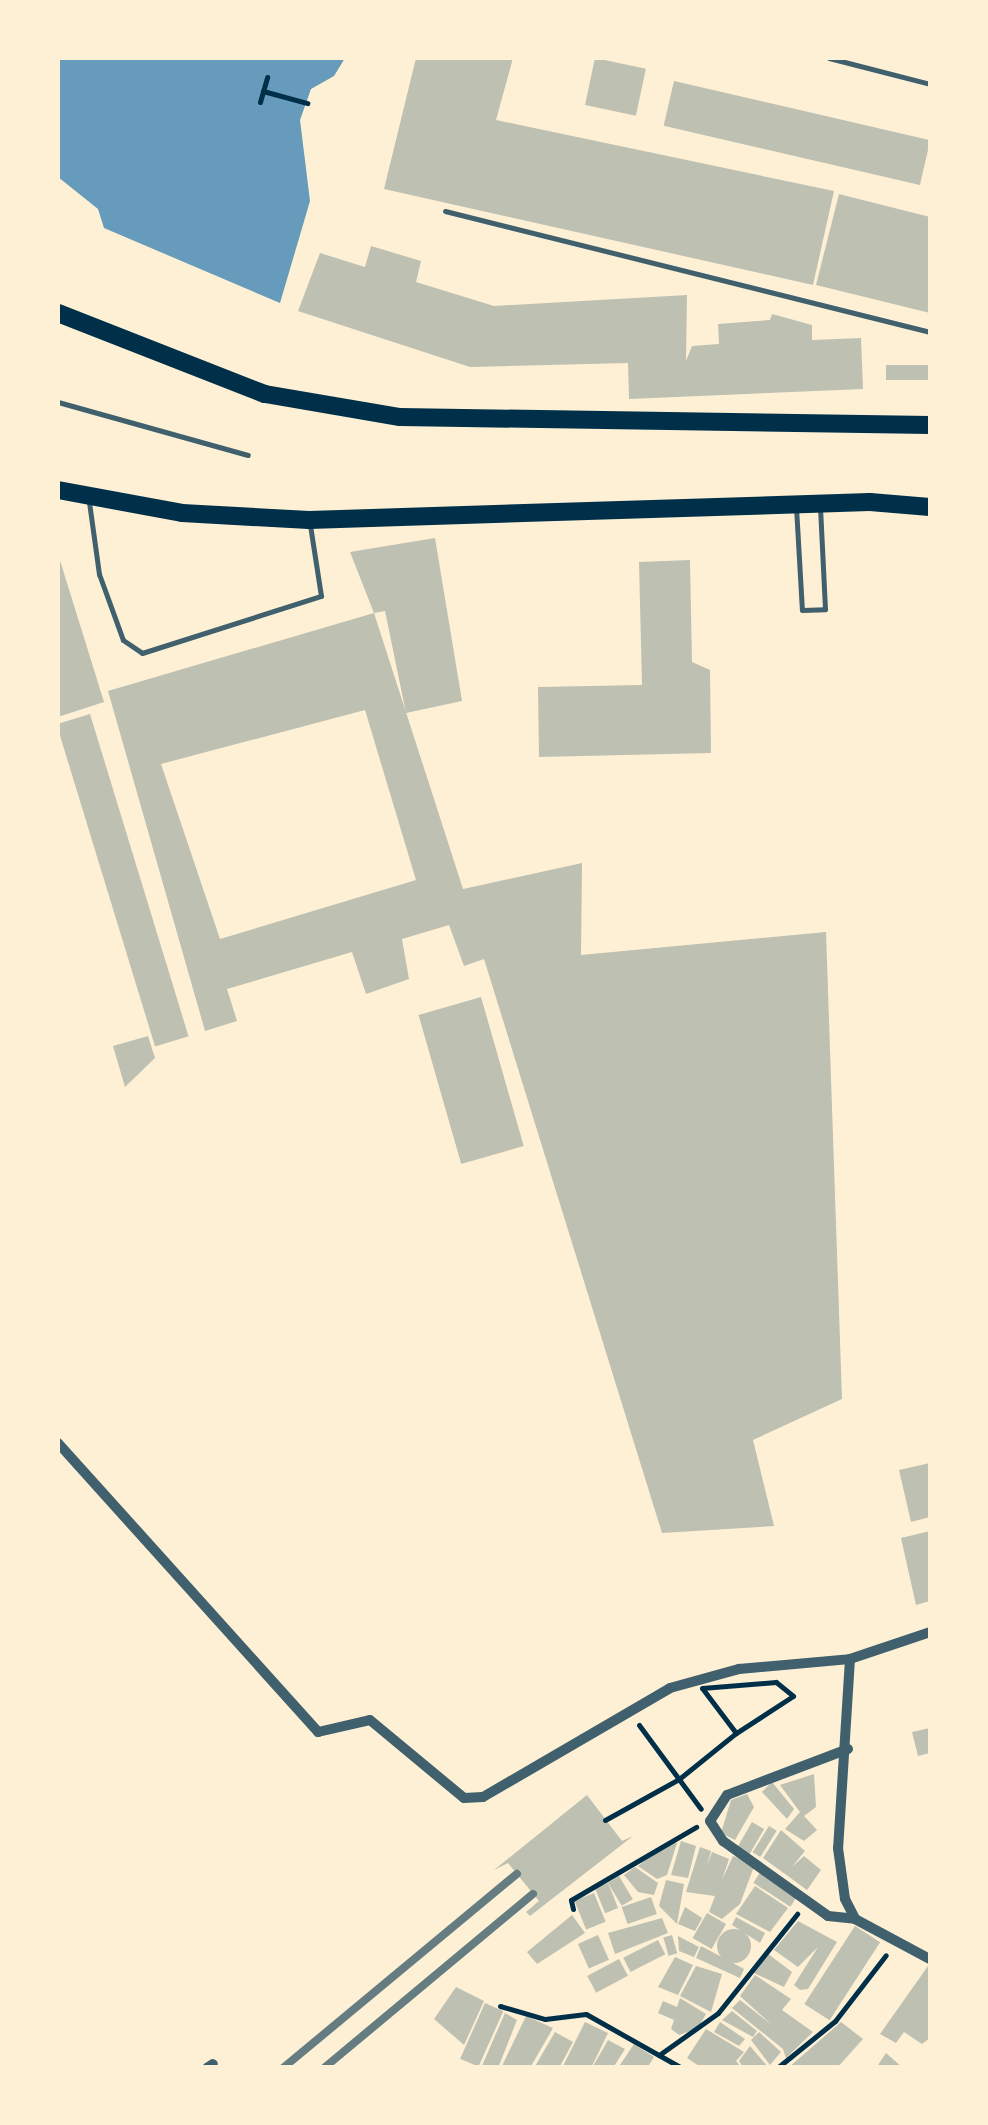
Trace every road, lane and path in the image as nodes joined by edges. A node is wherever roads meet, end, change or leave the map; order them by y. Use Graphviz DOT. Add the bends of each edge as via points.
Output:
graph roads {
  1 [pos="829,58"];
  2 [pos="267,77"];
  3 [pos="930,84"];
  4 [pos="264,91"];
  5 [pos="260,102"];
  6 [pos="307,103"];
  7 [pos="446,211"];
  8 [pos="58,313"];
  9 [pos="930,332"];
  10 [pos="58,402"];
  11 [pos="930,425"];
  12 [pos="248,455"];
  13 [pos="58,490"];
  14 [pos="89,499"];
  15 [pos="796,504"];
  16 [pos="820,504"];
  17 [pos="930,507"];
  18 [pos="309,520"];
  19 [pos="58,1442"];
  20 [pos="930,1632"];
  21 [pos="850,1658"];
  22 [pos="628,1711"];
  23 [pos="736,1734"];
  24 [pos="848,1749"];
  25 [pos="679,1780"];
  26 [pos="605,1820"];
  27 [pos="710,1821"];
  28 [pos="810,1899"];
  29 [pos="573,1909"];
  30 [pos="856,1918"];
  31 [pos="897,1941"];
  32 [pos="930,1959"];
  33 [pos="500,2006"];
  34 [pos="659,2055"];
  35 [pos="682,2068"];
  36 [pos="777,2068"];
  1 -- 3 [label="lane"];
  2 -- 4 [label="path"];
  4 -- 5 [label="path"];
  4 -- 6 [label="path"];
  7 -- 9 [label="lane"];
  8 -- 11 [label="main road" via="265,394 382,415"];
  10 -- 12 [label="lane"];
  13 -- 14 [label="main road"];
  14 -- 18 [label="main road" via="182,513"];
  14 -- 18 [label="lane" via="99,574 123,640 142,653 321,596"];
  15 -- 16 [label="main road"];
  15 -- 16 [label="lane" via="802,610 825,610"];
  15 -- 18 [label="main road"];
  16 -- 17 [label="main road"];
  19 -- 22 [label="street" via="318,1732 364,1718 453,1792 474,1798"];
  20 -- 21 [label="street"];
  21 -- 22 [label="street" via="711,1676"];
  21 -- 24 [label="street"];
  22 -- 25 [label="path"];
  23 -- 23 [label="path" via="778,1705 792,1696 776,1682 702,1688"];
  23 -- 25 [label="path"];
  24 -- 27 [label="street" via="727,1795"];
  24 -- 30 [label="street" via="838,1848 845,1899"];
  25 -- 26 [label="path"];
  25 -- 27 [label="path"];
  27 -- 28 [label="street" via="724,1841"];
  27 -- 29 [label="path" via="664,1841 571,1900"];
  28 -- 30 [label="street" via="828,1916"];
  28 -- 34 [label="path" via="718,2013"];
  30 -- 31 [label="street"];
  31 -- 32 [label="street"];
  31 -- 36 [label="path" via="835,2021"];
  33 -- 34 [label="path" via="545,2020 586,2014"];
  34 -- 35 [label="path"];
}
